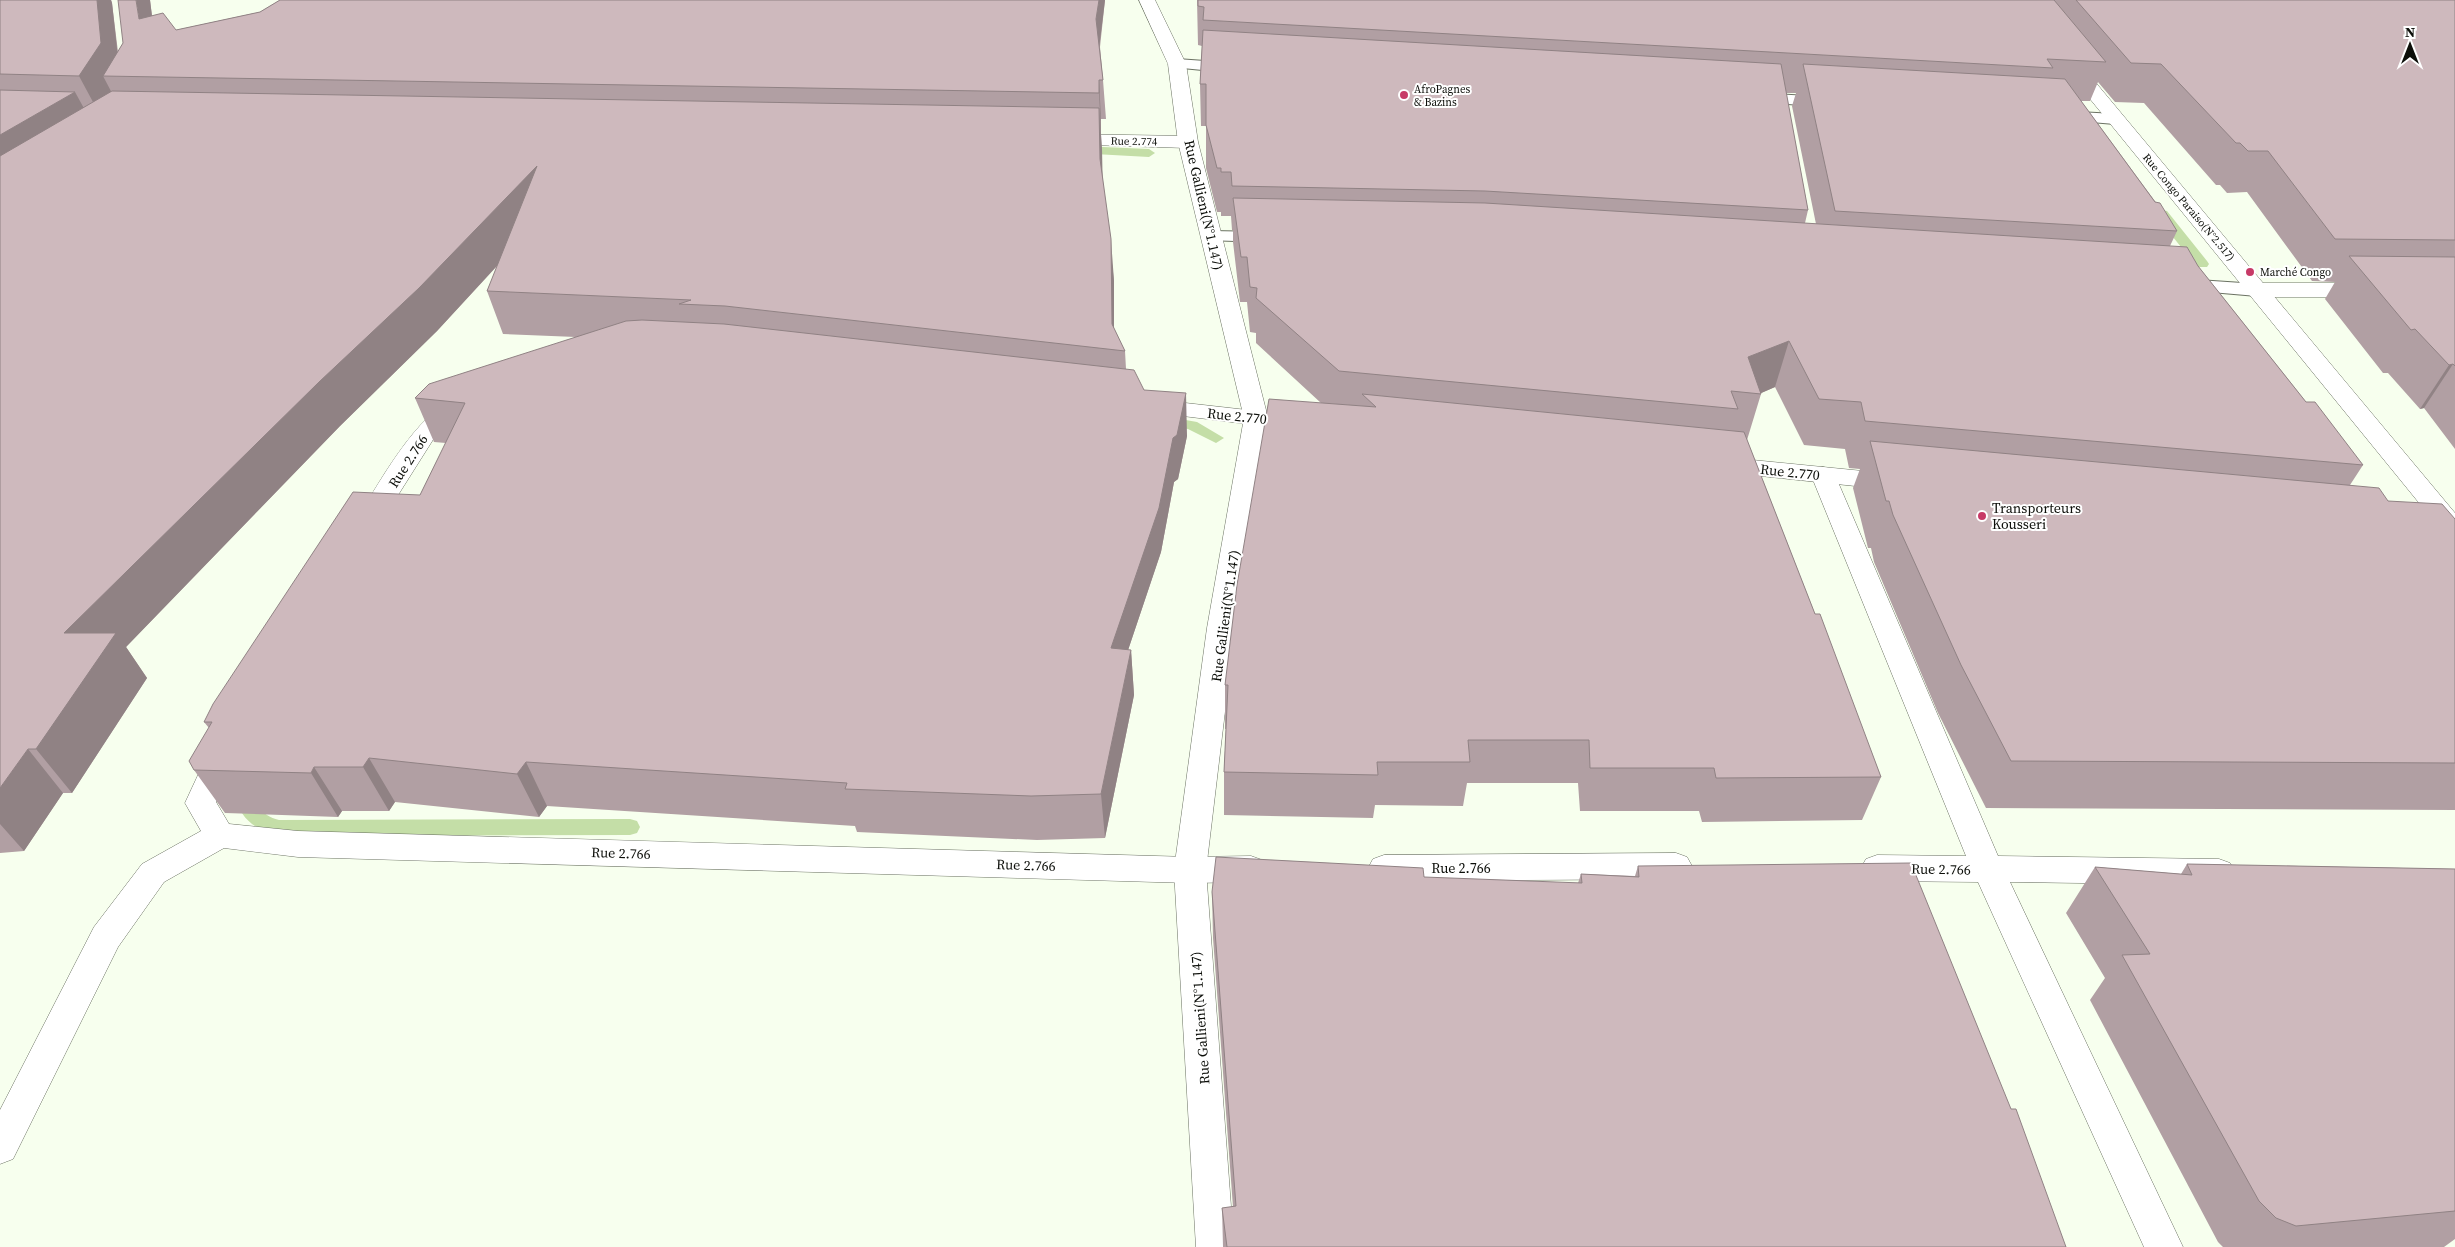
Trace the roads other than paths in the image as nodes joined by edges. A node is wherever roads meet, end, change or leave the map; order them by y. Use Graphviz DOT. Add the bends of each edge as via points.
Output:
graph roads {
  1 [pos="1147,0"];
  2 [pos="2055,45"];
  3 [pos="1177,64"];
  4 [pos="1246,68"];
  5 [pos="1741,97"];
  6 [pos="1839,103"];
  7 [pos="2046,115"];
  8 [pos="2115,119"];
  9 [pos="1049,140"];
  10 [pos="1188,142"];
  11 [pos="1211,236"];
  12 [pos="1280,237"];
  13 [pos="2168,284"];
  14 [pos="2257,290"];
  15 [pos="2386,290"];
  16 [pos="482,392"];
  17 [pos="1128,403"];
  18 [pos="1266,419"];
  19 [pos="1696,462"];
  20 [pos="1823,475"];
  21 [pos="1912,484"];
  22 [pos="2455,530"];
  23 [pos="2425,531"];
  24 [pos="2455,534"];
  25 [pos="354,546"];
  26 [pos="233,735"];
  27 [pos="220,835"];
  28 [pos="1705,866"];
  29 [pos="1852,867"];
  30 [pos="1279,869"];
  31 [pos="1358,869"];
  32 [pos="1190,870"];
  33 [pos="1988,870"];
  34 [pos="2246,872"];
  35 [pos="0,1147"];
  36 [pos="1216,1247"];
  37 [pos="2164,1247"];
  1 -- 3 [label="street, Rue Gallieni(N°1.147)"];
  2 -- 8 [label="street, Rue Congo Paraiso(N°2.517)"];
  3 -- 4 [label="lane"];
  3 -- 10 [label="street, Rue Gallieni(N°1.147)"];
  5 -- 6 [label="lane" via="1782,109"];
  7 -- 8 [label="lane"];
  8 -- 14 [label="street, Rue Congo Paraiso(N°2.517)"];
  9 -- 10 [label="street, Rue 2.774"];
  10 -- 11 [label="street, Rue Gallieni(N°1.147)"];
  11 -- 12 [label="lane"];
  11 -- 18 [label="street, Rue Gallieni(N°1.147)"];
  13 -- 14 [label="lane"];
  14 -- 15 [label="street"];
  14 -- 22 [label="street, Rue Congo Paraiso(N°2.517)"];
  16 -- 25 [label="street, Rue 2.766" via="460,403 427,430"];
  17 -- 18 [label="street, Rue 2.770"];
  18 -- 32 [label="street, Rue Gallieni(N°1.147)" via="1221,628"];
  19 -- 20 [label="street, Rue 2.770"];
  20 -- 21 [label="street, Rue 2.770"];
  20 -- 33 [label="street"];
  23 -- 24 [label="street"];
  26 -- 27 [label="street" via="200,803"];
  27 -- 32 [label="street, Rue 2.766" via="298,844"];
  27 -- 35 [label="street" via="153,873 106,937"];
  28 -- 31 [label="street, Rue 2.766"];
  29 -- 33 [label="street, Rue 2.766"];
  30 -- 32 [label="street, Rue 2.766"];
  32 -- 36 [label="street, Rue Gallieni(N°1.147)"];
  33 -- 34 [label="street, Rue 2.766"];
  33 -- 37 [label="street"];
}
